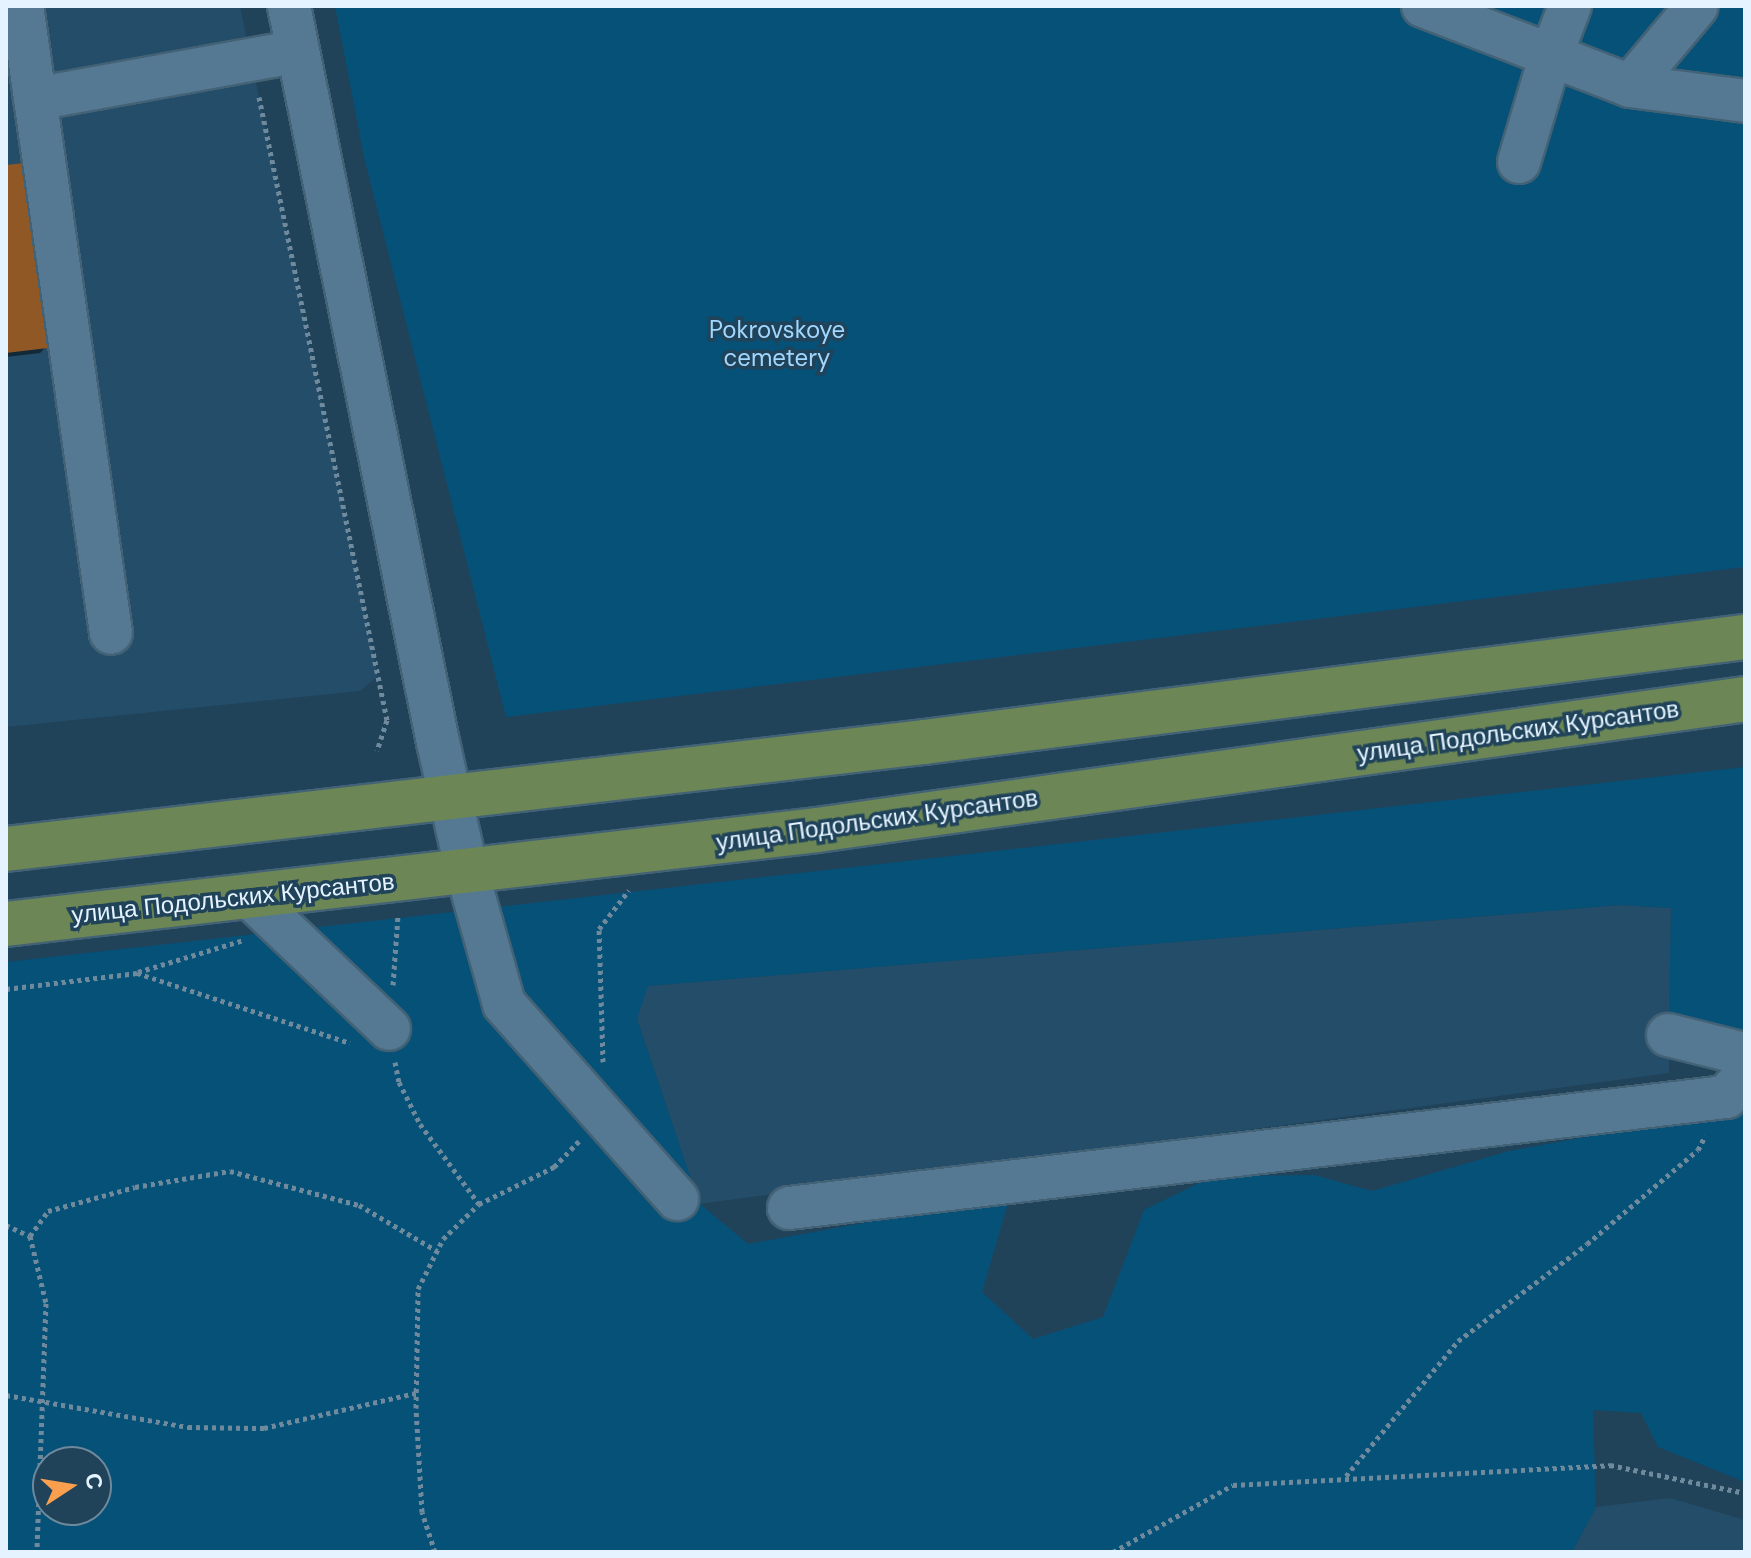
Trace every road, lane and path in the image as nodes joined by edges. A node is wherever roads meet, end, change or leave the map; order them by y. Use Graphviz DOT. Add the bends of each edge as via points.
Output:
graph roads {
  1 [pos="22,6"];
  2 [pos="289,6"];
  3 [pos="1423,6"];
  4 [pos="1570,6"];
  5 [pos="1697,6"];
  6 [pos="298,51"];
  7 [pos="1550,58"];
  8 [pos="1630,86"];
  9 [pos="259,97"];
  10 [pos="35,99"];
  11 [pos="1745,101"];
  12 [pos="1519,162"];
  13 [pos="111,633"];
  14 [pos="1745,637"];
  15 [pos="1745,699"];
  16 [pos="377,750"];
  17 [pos="450,795"];
  18 [pos="6,849"];
  19 [pos="467,872"];
  20 [pos="631,888"];
  21 [pos="249,896"];
  22 [pos="399,914"];
  23 [pos="6,924"];
  24 [pos="282,927"];
  25 [pos="137,973"];
  26 [pos="6,989"];
  27 [pos="389,1029"];
  28 [pos="1668,1035"];
  29 [pos="1745,1054"];
  30 [pos="1736,1086"];
  31 [pos="605,1116"];
  32 [pos="677,1199"];
  33 [pos="479,1204"];
  34 [pos="789,1208"];
  35 [pos="6,1225"];
  36 [pos="30,1236"];
  37 [pos="437,1251"];
  38 [pos="416,1393"];
  39 [pos="6,1395"];
  40 [pos="42,1400"];
  41 [pos="1345,1477"];
  42 [pos="1745,1493"];
  43 [pos="37,1552"];
  44 [pos="435,1552"];
  45 [pos="1113,1552"];
  1 -- 10 [label="street"];
  2 -- 6 [label="street"];
  3 -- 7 [label="street"];
  4 -- 7 [label="street"];
  5 -- 8 [label="street"];
  6 -- 10 [label="street"];
  6 -- 17 [label="street"];
  7 -- 8 [label="street"];
  7 -- 12 [label="street"];
  8 -- 11 [label="street"];
  9 -- 16 [label="path" via="387,720"];
  10 -- 13 [label="street"];
  14 -- 17 [label="main road" via="924,742"];
  15 -- 19 [label="main road, улица Подольских Курсантов" via="817,830"];
  17 -- 18 [label="main road"];
  17 -- 19 [label="street"];
  19 -- 21 [label="main road, улица Подольских Курсантов"];
  19 -- 31 [label="street" via="504,1004"];
  20 -- 31 [label="path" via="599,929"];
  21 -- 23 [label="main road, улица Подольских Курсантов"];
  21 -- 24 [label="street"];
  22 -- 27 [label="path"];
  24 -- 25 [label="path"];
  24 -- 27 [label="street"];
  25 -- 26 [label="path"];
  25 -- 27 [label="path" via="347,1044"];
  27 -- 33 [label="path" via="399,1082 420,1124"];
  28 -- 29 [label="street"];
  30 -- 34 [label="street"];
  30 -- 41 [label="path" via="1698,1150 1587,1244 1458,1341"];
  31 -- 32 [label="street"];
  31 -- 33 [label="path" via="554,1167"];
  33 -- 37 [label="path"];
  35 -- 36 [label="path"];
  36 -- 37 [label="path" via="48,1211 135,1187 230,1171 359,1205"];
  36 -- 40 [label="path" via="46,1303"];
  37 -- 38 [label="path" via="418,1289"];
  38 -- 40 [label="path" via="264,1428 188,1427"];
  38 -- 44 [label="path" via="422,1512"];
  39 -- 40 [label="path"];
  40 -- 43 [label="path"];
  41 -- 42 [label="path" via="1610,1465"];
  41 -- 45 [label="path" via="1233,1485"];
}
